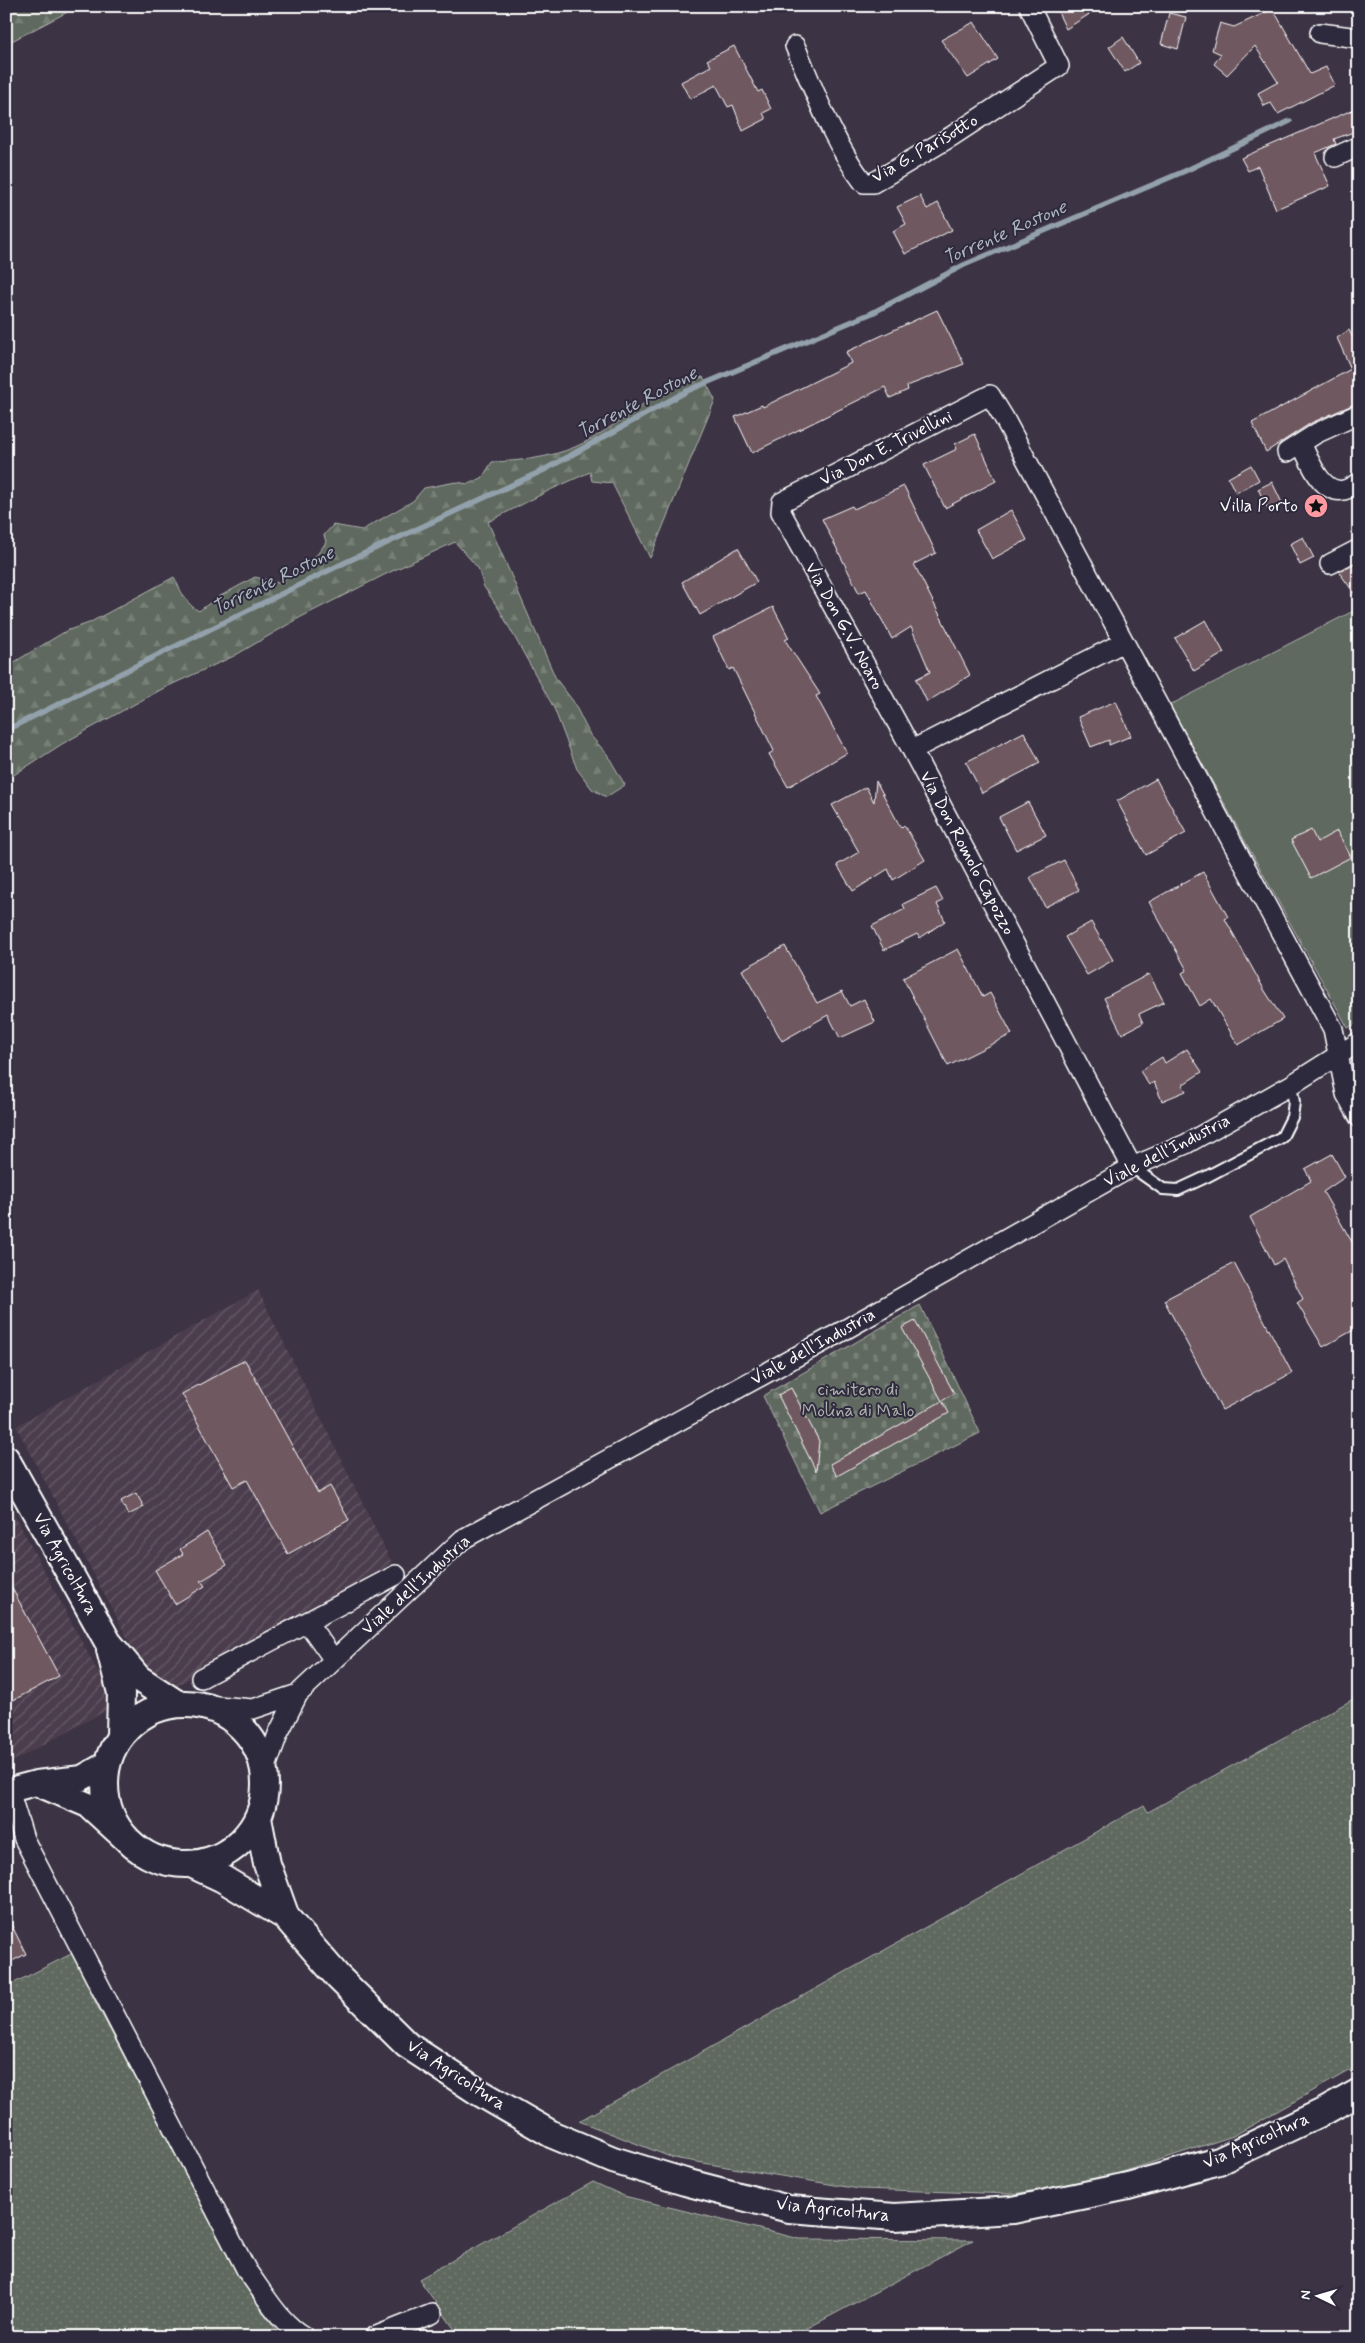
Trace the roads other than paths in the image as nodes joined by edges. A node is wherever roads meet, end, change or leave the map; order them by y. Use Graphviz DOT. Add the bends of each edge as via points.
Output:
graph roads {
  1 [pos="1029,6"];
  2 [pos="1320,33"];
  3 [pos="1359,38"];
  4 [pos="795,46"];
  5 [pos="1359,146"];
  6 [pos="1335,157"];
  7 [pos="1359,414"];
  8 [pos="1358,486"];
  9 [pos="782,502"];
  10 [pos="1359,549"];
  11 [pos="1330,564"];
  12 [pos="1124,642"];
  13 [pos="912,750"];
  14 [pos="1359,1042"];
  15 [pos="1339,1053"];
  16 [pos="1291,1085"];
  17 [pos="1359,1116"];
  18 [pos="1132,1167"];
  19 [pos="6,1459"];
  20 [pos="396,1575"];
  21 [pos="307,1622"];
  22 [pos="108,1642"];
  23 [pos="334,1660"];
  24 [pos="201,1678"];
  25 [pos="298,1694"];
  26 [pos="176,1703"];
  27 [pos="205,1705"];
  28 [pos="120,1735"];
  29 [pos="107,1764"];
  30 [pos="264,1770"];
  31 [pos="36,1783"];
  32 [pos="8,1791"];
  33 [pos="258,1818"];
  34 [pos="134,1847"];
  35 [pos="192,1864"];
  36 [pos="286,1917"];
  37 [pos="1359,2092"];
  38 [pos="432,2314"];
  39 [pos="305,2337"];
  40 [pos="374,2337"];
  1 -- 4 [label="street, Via G. Parisotto" via="1059,66 873,183 864,183 854,171"];
  2 -- 3 [label="street"];
  5 -- 6 [label="street"];
  7 -- 8 [label="street" via="1294,447 1328,488 1344,490"];
  9 -- 12 [label="street, Via Don E. Trivellini" via="990,395"];
  9 -- 13 [label="street, Via Don G.V. Noaro" via="781,512"];
  10 -- 11 [label="street"];
  12 -- 13 [label="street, Via Don Romolo Capozzo"];
  12 -- 15 [label="street" via="1333,1029"];
  13 -- 18 [label="street, Via Don Romolo Capozzo"];
  14 -- 15 [label="street, Viale dell'Industria"];
  15 -- 16 [label="street, Viale dell'Industria"];
  15 -- 17 [label="street" via="1346,1094"];
  16 -- 18 [label="street, Viale dell'Industria" via="1186,1144"];
  16 -- 18 [label="lane" via="1292,1117 1282,1137 1206,1177 1178,1190 1163,1189"];
  18 -- 23 [label="street, Viale dell'Industria" via="832,1338 463,1539"];
  19 -- 22 [label="main road, Via Agricoltura"];
  20 -- 21 [label="street"];
  21 -- 23 [label="street"];
  21 -- 24 [label="street"];
  22 -- 26 [label="main road, Via Agricoltura" via="138,1678"];
  22 -- 28 [label="main road, Via Agricoltura" via="121,1693"];
  23 -- 25 [label="street, Viale dell'Industria"];
  25 -- 27 [label="street, Viale dell'Industria" via="253,1709"];
  25 -- 30 [label="street, Viale dell'Industria"];
  26 -- 27 [label="main road, Viale dell'Industria"];
  26 -- 28 [label="main road, Viale dell'Industria" via="148,1712"];
  27 -- 30 [label="main road, Viale dell'Industria" via="227,1714 245,1729 258,1748"];
  28 -- 29 [label="main road, Viale dell'Industria"];
  29 -- 31 [label="street" via="82,1778"];
  29 -- 34 [label="main road, Viale dell'Industria" via="104,1787 109,1810 119,1830"];
  30 -- 33 [label="main road, Viale dell'Industria" via="265,1794"];
  31 -- 32 [label="street"];
  31 -- 34 [label="street, Viale dell'Industria" via="88,1805"];
  32 -- 39 [label="street" via="24,1839 247,2271 277,2311"];
  33 -- 35 [label="main road, Viale dell'Industria" via="231,1850 212,1860"];
  33 -- 36 [label="main road, Via Agricoltura" via="267,1864"];
  34 -- 35 [label="main road, Viale dell'Industria" via="171,1864"];
  35 -- 36 [label="main road, Via Agricoltura" via="224,1879"];
  36 -- 37 [label="main road, Via Agricoltura" via="338,1977 407,2045 477,2091 553,2135 613,2160 789,2209 895,2217 1013,2210 1128,2186 1219,2161"];
  38 -- 40 [label="street"];
}
